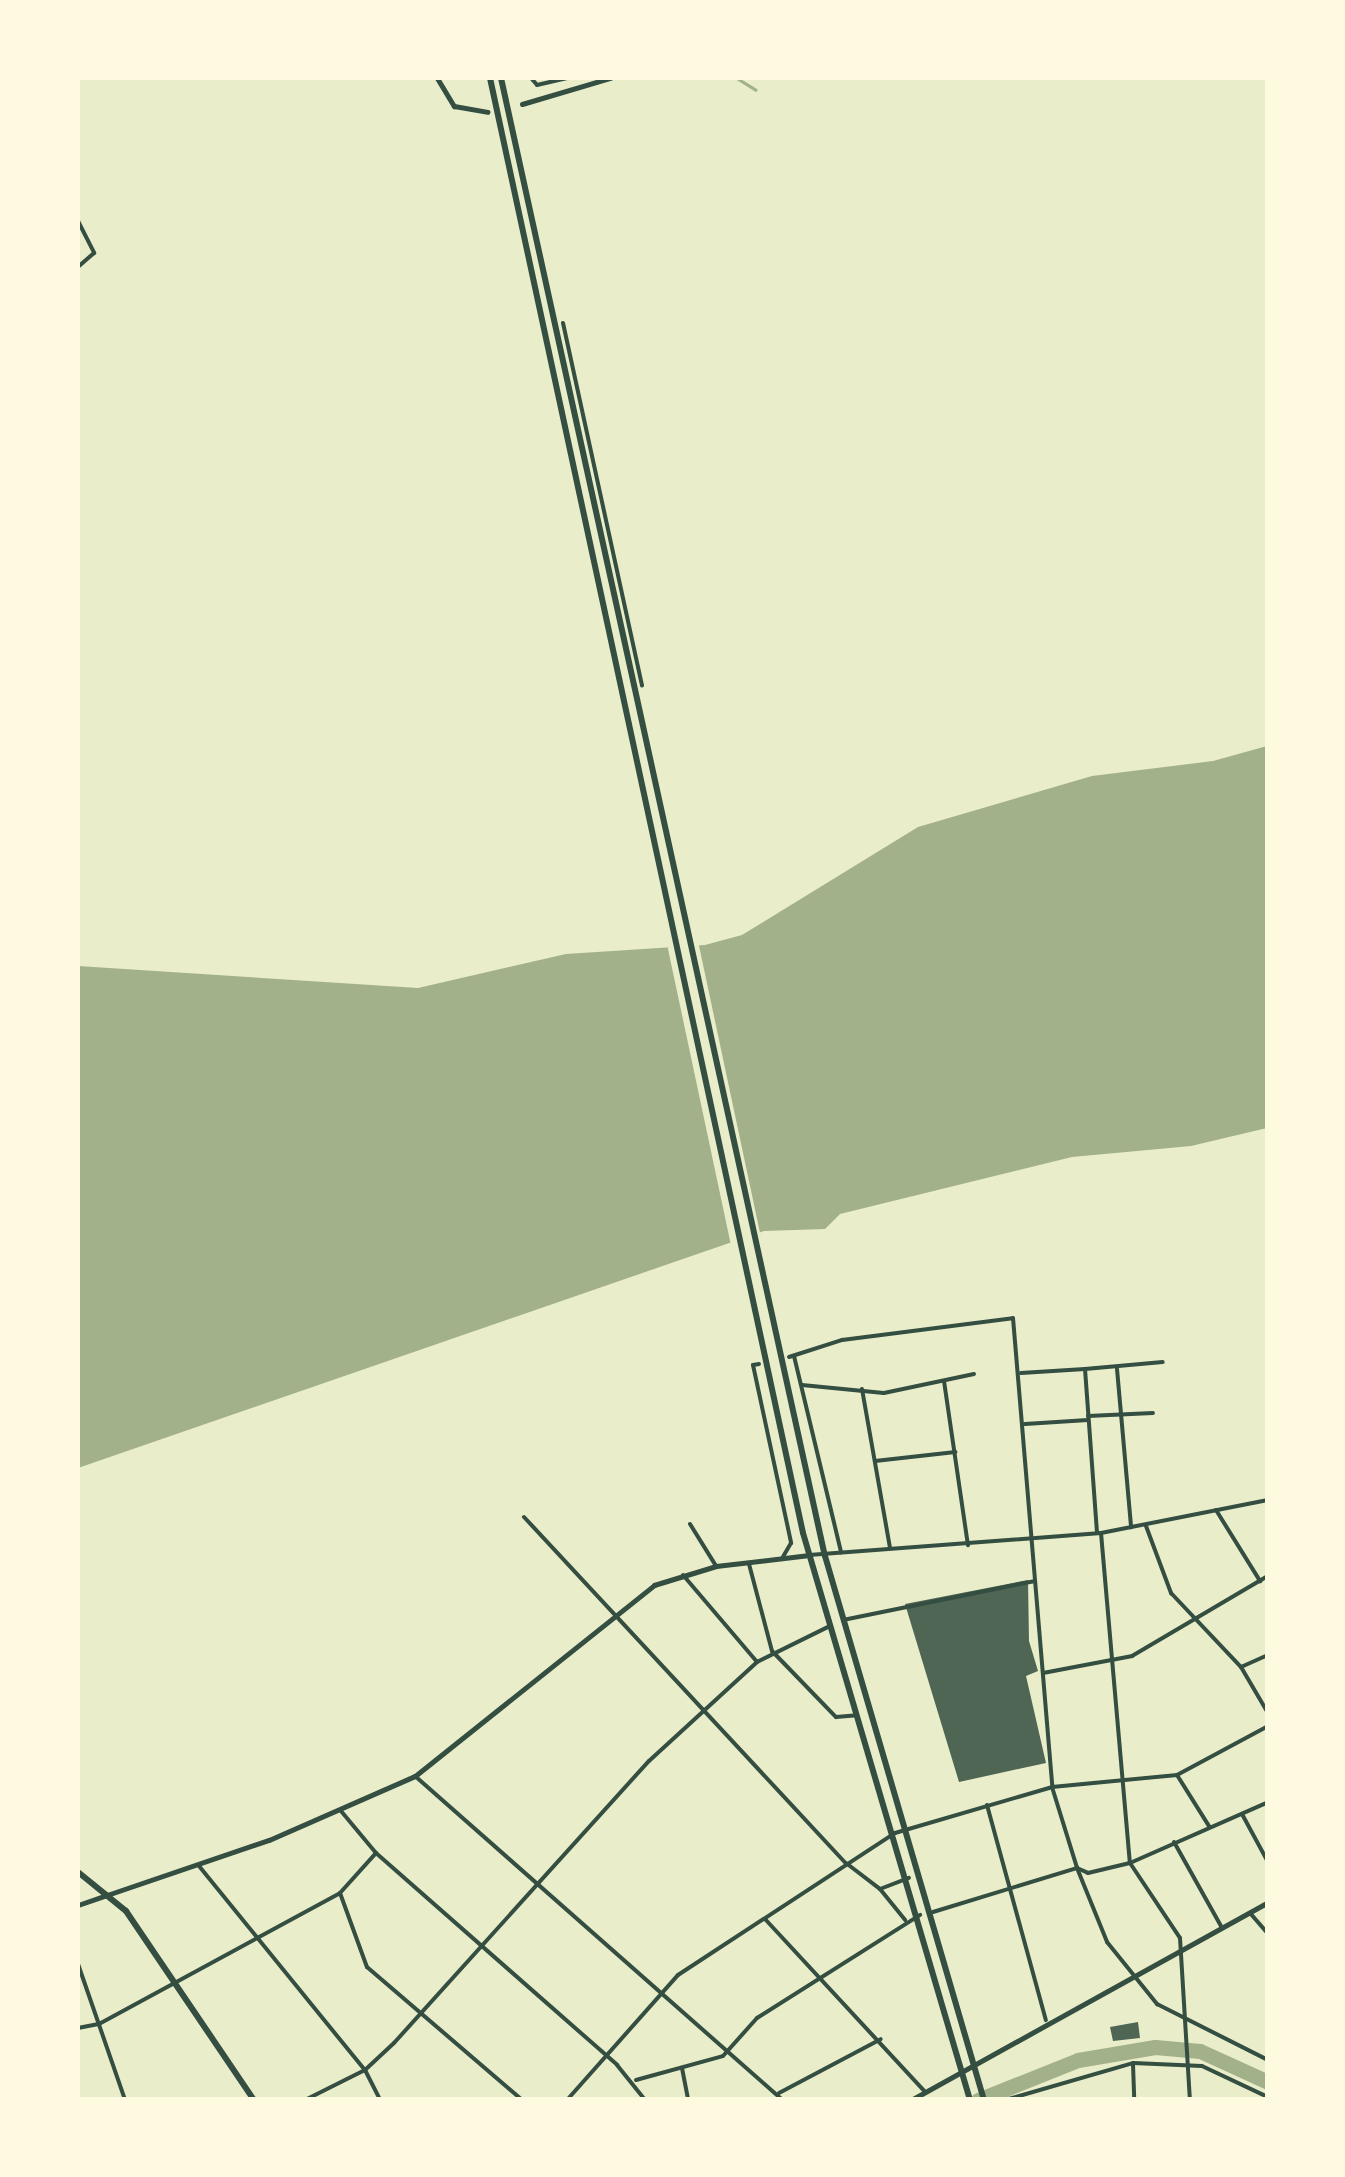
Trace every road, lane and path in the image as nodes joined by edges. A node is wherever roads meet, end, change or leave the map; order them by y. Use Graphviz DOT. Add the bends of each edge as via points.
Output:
graph roads {
  1 [pos="437,78"];
  2 [pos="490,78"];
  3 [pos="501,78"];
  4 [pos="531,78"];
  5 [pos="567,78"];
  6 [pos="610,78"];
  7 [pos="599,80"];
  8 [pos="522,104"];
  9 [pos="487,112"];
  10 [pos="78,221"];
  11 [pos="78,266"];
  12 [pos="564,323"];
  13 [pos="642,686"];
  14 [pos="1163,1362"];
  15 [pos="758,1364"];
  16 [pos="1085,1368"];
  17 [pos="1117,1369"];
  18 [pos="1021,1373"];
  19 [pos="974,1374"];
  20 [pos="944,1381"];
  21 [pos="800,1385"];
  22 [pos="862,1390"];
  23 [pos="1153,1413"];
  24 [pos="1122,1414"];
  25 [pos="1088,1418"];
  26 [pos="1025,1424"];
  27 [pos="956,1452"];
  28 [pos="875,1461"];
  29 [pos="1268,1500"];
  30 [pos="1216,1510"];
  31 [pos="524,1516"];
  32 [pos="690,1524"];
  33 [pos="1146,1526"];
  34 [pos="1131,1527"];
  35 [pos="1099,1533"];
  36 [pos="1032,1541"];
  37 [pos="968,1545"];
  38 [pos="890,1549"];
  39 [pos="842,1552"];
  40 [pos="809,1555"];
  41 [pos="825,1556"];
  42 [pos="783,1557"];
  43 [pos="748,1562"];
  44 [pos="716,1566"];
  45 [pos="682,1574"];
  46 [pos="1268,1576"];
  47 [pos="1035,1580"];
  48 [pos="1260,1581"];
  49 [pos="615,1612"];
  50 [pos="843,1620"];
  51 [pos="1196,1620"];
  52 [pos="832,1624"];
  53 [pos="772,1652"];
  54 [pos="1268,1655"];
  55 [pos="757,1662"];
  56 [pos="1109,1664"];
  57 [pos="1241,1667"];
  58 [pos="1043,1672"];
  59 [pos="702,1713"];
  60 [pos="1268,1713"];
  61 [pos="857,1714"];
  62 [pos="1268,1726"];
  63 [pos="1177,1774"];
  64 [pos="416,1776"];
  65 [pos="1121,1783"];
  66 [pos="1052,1787"];
  67 [pos="1268,1802"];
  68 [pos="987,1804"];
  69 [pos="341,1811"];
  70 [pos="1242,1814"];
  71 [pos="1210,1827"];
  72 [pos="907,1828"];
  73 [pos="895,1834"];
  74 [pos="1174,1842"];
  75 [pos="376,1852"];
  76 [pos="1268,1862"];
  77 [pos="846,1863"];
  78 [pos="1130,1863"];
  79 [pos="198,1866"];
  80 [pos="1077,1868"];
  81 [pos="78,1872"];
  82 [pos="909,1878"];
  83 [pos="536,1887"];
  84 [pos="1011,1888"];
  85 [pos="880,1889"];
  86 [pos="340,1893"];
  87 [pos="107,1895"];
  88 [pos="1268,1902"];
  89 [pos="78,1905"];
  90 [pos="932,1912"];
  91 [pos="1250,1913"];
  92 [pos="920,1914"];
  93 [pos="764,1918"];
  94 [pos="905,1920"];
  95 [pos="1222,1928"];
  96 [pos="1268,1934"];
  97 [pos="255,1936"];
  98 [pos="481,1946"];
  99 [pos="1182,1949"];
  100 [pos="78,1964"];
  101 [pos="820,1976"];
  102 [pos="1129,1976"];
  103 [pos="172,1980"];
  104 [pos="662,1994"];
  105 [pos="422,2015"];
  106 [pos="1046,2020"];
  107 [pos="99,2024"];
  108 [pos="1188,2025"];
  109 [pos="78,2028"];
  110 [pos="881,2039"];
  111 [pos="728,2052"];
  112 [pos="606,2056"];
  113 [pos="1268,2060"];
  114 [pos="975,2062"];
  115 [pos="1188,2062"];
  116 [pos="1133,2063"];
  117 [pos="682,2068"];
  118 [pos="962,2068"];
  119 [pos="365,2070"];
  120 [pos="635,2081"];
  121 [pos="925,2092"];
  122 [pos="777,2094"];
  123 [pos="969,2095"];
  124 [pos="1268,2098"];
  125 [pos="125,2100"];
  126 [pos="254,2100"];
  127 [pos="304,2100"];
  128 [pos="380,2100"];
  129 [pos="522,2100"];
  130 [pos="567,2100"];
  131 [pos="645,2100"];
  132 [pos="688,2100"];
  133 [pos="782,2100"];
  134 [pos="910,2100"];
  135 [pos="984,2100"];
  136 [pos="1006,2100"];
  137 [pos="1134,2100"];
  138 [pos="1190,2100"];
  1 -- 9 [label="street" via="454,106"];
  2 -- 40 [label="highway"];
  3 -- 41 [label="highway"];
  4 -- 5 [label="street" via="538,86"];
  6 -- 7 [label="street"];
  7 -- 8 [label="street"];
  10 -- 11 [label="street" via="94,253"];
  12 -- 13 [label="street"];
  14 -- 17 [label="street"];
  15 -- 42 [label="street" via="791,1543"];
  16 -- 17 [label="street"];
  16 -- 18 [label="street"];
  16 -- 25 [label="street"];
  17 -- 24 [label="street"];
  18 -- 21 [label="street" via="1013,1318 842,1340 792,1356"];
  18 -- 26 [label="street"];
  19 -- 20 [label="street"];
  20 -- 22 [label="street" via="884,1393"];
  20 -- 27 [label="street"];
  21 -- 22 [label="street"];
  21 -- 39 [label="street"];
  22 -- 28 [label="street"];
  23 -- 24 [label="street"];
  24 -- 25 [label="street"];
  24 -- 34 [label="street"];
  25 -- 26 [label="street"];
  25 -- 35 [label="street"];
  26 -- 36 [label="street"];
  27 -- 28 [label="street"];
  27 -- 37 [label="street"];
  28 -- 38 [label="street"];
  29 -- 30 [label="street"];
  30 -- 33 [label="street"];
  30 -- 48 [label="street"];
  31 -- 49 [label="street"];
  32 -- 44 [label="street"];
  33 -- 34 [label="street"];
  33 -- 51 [label="street" via="1171,1593"];
  34 -- 35 [label="street"];
  35 -- 36 [label="street"];
  35 -- 56 [label="street"];
  36 -- 37 [label="street"];
  36 -- 47 [label="street"];
  37 -- 38 [label="street"];
  38 -- 39 [label="street"];
  39 -- 41 [label="street"];
  40 -- 41 [label="street"];
  40 -- 42 [label="street"];
  40 -- 52 [label="highway"];
  41 -- 50 [label="highway"];
  42 -- 43 [label="street"];
  43 -- 44 [label="street"];
  43 -- 53 [label="street"];
  44 -- 45 [label="street"];
  45 -- 49 [label="street" via="640,1592"];
  45 -- 55 [label="street"];
  46 -- 48 [label="street"];
  47 -- 50 [label="street"];
  47 -- 58 [label="street"];
  48 -- 51 [label="street"];
  49 -- 59 [label="street"];
  49 -- 64 [label="street"];
  50 -- 72 [label="highway"];
  51 -- 56 [label="street"];
  51 -- 57 [label="street"];
  52 -- 53 [label="street"];
  52 -- 61 [label="highway"];
  53 -- 55 [label="street"];
  53 -- 61 [label="street" via="836,1717"];
  54 -- 57 [label="street"];
  55 -- 59 [label="street"];
  56 -- 58 [label="street"];
  56 -- 65 [label="street"];
  57 -- 60 [label="street"];
  58 -- 66 [label="street"];
  59 -- 77 [label="street"];
  59 -- 83 [label="street" via="649,1761"];
  61 -- 73 [label="highway"];
  62 -- 63 [label="street"];
  63 -- 65 [label="street"];
  63 -- 71 [label="street"];
  64 -- 69 [label="street"];
  64 -- 83 [label="street"];
  65 -- 66 [label="street"];
  65 -- 78 [label="street"];
  66 -- 68 [label="street"];
  66 -- 80 [label="street"];
  67 -- 70 [label="street"];
  68 -- 72 [label="street"];
  68 -- 84 [label="street"];
  69 -- 75 [label="street"];
  69 -- 79 [label="street"];
  70 -- 71 [label="street"];
  70 -- 76 [label="street"];
  71 -- 74 [label="street"];
  72 -- 73 [label="street"];
  72 -- 90 [label="highway"];
  73 -- 77 [label="street"];
  73 -- 82 [label="highway"];
  74 -- 78 [label="street"];
  74 -- 95 [label="street"];
  75 -- 86 [label="street"];
  75 -- 98 [label="street"];
  77 -- 85 [label="street"];
  77 -- 93 [label="street"];
  78 -- 80 [label="street" via="1088,1873"];
  78 -- 99 [label="street"];
  79 -- 87 [label="street"];
  79 -- 97 [label="street"];
  80 -- 84 [label="street"];
  80 -- 102 [label="street" via="1098,1925"];
  81 -- 87 [label="highway"];
  82 -- 85 [label="street"];
  82 -- 92 [label="highway"];
  83 -- 98 [label="street"];
  83 -- 104 [label="street"];
  84 -- 90 [label="street"];
  84 -- 106 [label="street"];
  85 -- 94 [label="street"];
  86 -- 97 [label="street"];
  86 -- 105 [label="street" via="367,1967"];
  87 -- 89 [label="street"];
  87 -- 103 [label="highway" via="126,1910"];
  88 -- 91 [label="street"];
  90 -- 114 [label="highway"];
  91 -- 95 [label="street"];
  91 -- 96 [label="street"];
  92 -- 94 [label="street"];
  92 -- 118 [label="highway"];
  93 -- 101 [label="street"];
  93 -- 104 [label="street" via="687,1968"];
  94 -- 101 [label="street"];
  95 -- 99 [label="street"];
  97 -- 103 [label="street"];
  97 -- 119 [label="street"];
  98 -- 105 [label="street"];
  98 -- 112 [label="street"];
  99 -- 102 [label="street"];
  99 -- 108 [label="street"];
  100 -- 107 [label="street"];
  101 -- 110 [label="street"];
  101 -- 111 [label="street" via="756,2018"];
  102 -- 106 [label="street"];
  102 -- 108 [label="street"];
  103 -- 107 [label="street"];
  103 -- 126 [label="highway"];
  104 -- 111 [label="street"];
  104 -- 112 [label="street"];
  105 -- 119 [label="street"];
  105 -- 129 [label="street"];
  106 -- 114 [label="street"];
  107 -- 109 [label="street"];
  107 -- 125 [label="street"];
  108 -- 113 [label="street"];
  108 -- 115 [label="street"];
  110 -- 121 [label="street"];
  110 -- 122 [label="street"];
  111 -- 117 [label="street"];
  111 -- 122 [label="street"];
  112 -- 120 [label="street"];
  112 -- 130 [label="street"];
  114 -- 118 [label="street"];
  114 -- 135 [label="highway"];
  115 -- 116 [label="street"];
  115 -- 124 [label="street"];
  115 -- 138 [label="street"];
  116 -- 136 [label="street"];
  116 -- 137 [label="street"];
  117 -- 120 [label="street"];
  117 -- 132 [label="street"];
  118 -- 121 [label="street"];
  118 -- 123 [label="highway"];
  119 -- 127 [label="street"];
  119 -- 128 [label="street"];
  120 -- 131 [label="street"];
  121 -- 134 [label="street"];
  122 -- 133 [label="street"];
}
